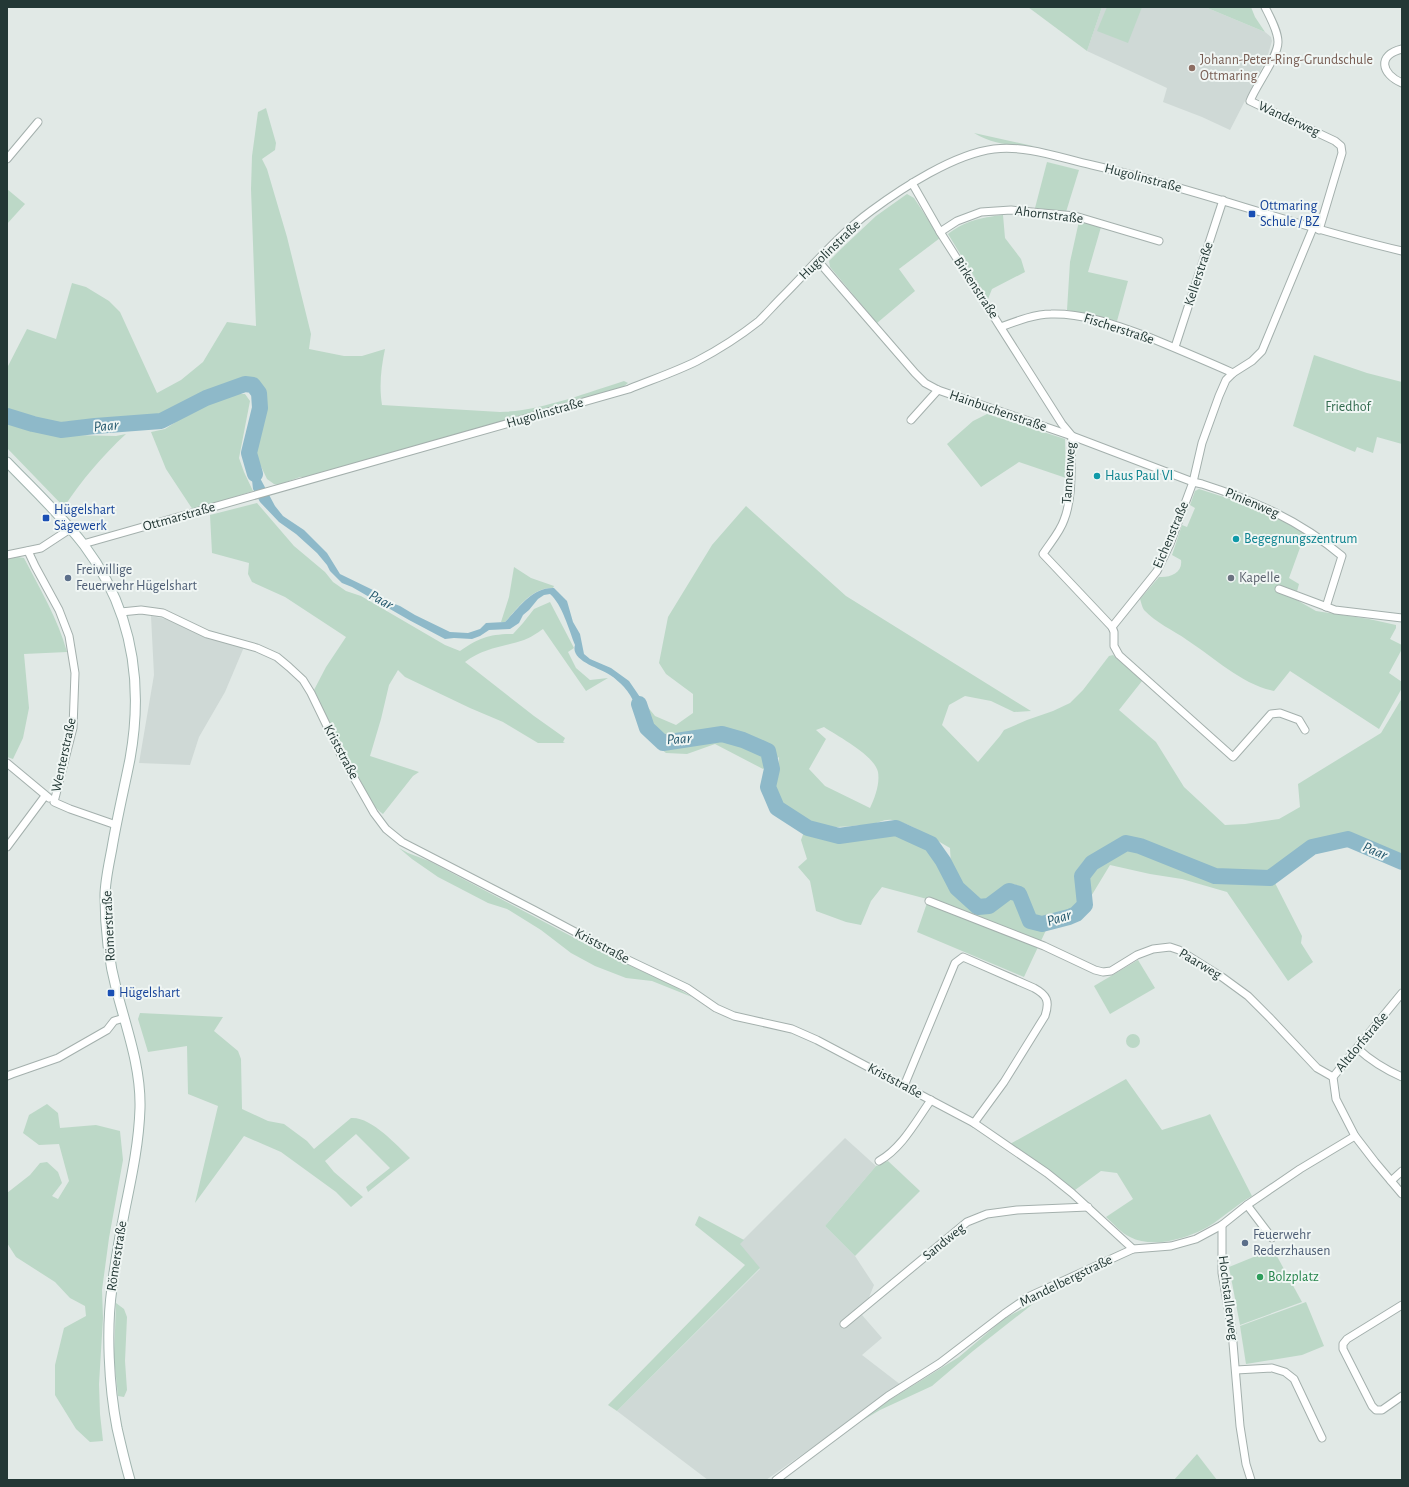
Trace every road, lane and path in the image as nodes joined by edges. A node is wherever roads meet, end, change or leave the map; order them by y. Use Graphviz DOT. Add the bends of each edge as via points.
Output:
graph roads {
  1 [pos="1265,7"];
  2 [pos="1402,49"];
  3 [pos="1402,83"];
  4 [pos="38,122"];
  5 [pos="7,159"];
  6 [pos="912,183"];
  7 [pos="1223,200"];
  8 [pos="1316,229"];
  9 [pos="940,232"];
  10 [pos="1159,242"];
  11 [pos="1402,251"];
  12 [pos="818,261"];
  13 [pos="1002,327"];
  14 [pos="1175,348"];
  15 [pos="1233,373"];
  16 [pos="938,390"];
  17 [pos="1042,391"];
  18 [pos="911,420"];
  19 [pos="1072,436"];
  20 [pos="7,462"];
  21 [pos="1193,482"];
  22 [pos="275,490"];
  23 [pos="70,529"];
  24 [pos="83,544"];
  25 [pos="28,551"];
  26 [pos="7,555"];
  27 [pos="1280,589"];
  28 [pos="1326,607"];
  29 [pos="121,612"];
  30 [pos="1402,618"];
  31 [pos="1112,627"];
  32 [pos="1305,730"];
  33 [pos="7,763"];
  34 [pos="46,796"];
  35 [pos="54,802"];
  36 [pos="116,825"];
  37 [pos="7,847"];
  38 [pos="929,901"];
  39 [pos="1402,993"];
  40 [pos="124,1018"];
  41 [pos="1357,1048"];
  42 [pos="7,1076"];
  43 [pos="1333,1077"];
  44 [pos="1402,1077"];
  45 [pos="904,1086"];
  46 [pos="931,1100"];
  47 [pos="974,1123"];
  48 [pos="1355,1136"];
  49 [pos="879,1161"];
  50 [pos="1402,1171"];
  51 [pos="1390,1181"];
  52 [pos="1402,1194"];
  53 [pos="1247,1205"];
  54 [pos="1088,1207"];
  55 [pos="1222,1226"];
  56 [pos="1272,1238"];
  57 [pos="1133,1249"];
  58 [pos="1402,1305"];
  59 [pos="844,1324"];
  60 [pos="1236,1370"];
  61 [pos="1402,1396"];
  62 [pos="1322,1438"];
  63 [pos="130,1480"];
  64 [pos="776,1480"];
  65 [pos="1252,1480"];
  1 -- 8 [label="street, Wanderweg" via="1278,43 1250,101 1341,146 1342,153"];
  2 -- 3 [label="street" via="1387,57 1385,64 1388,74"];
  4 -- 5 [label="street"];
  6 -- 7 [label="street, Hugolinstraße" via="974,154 1004,148 1049,154"];
  6 -- 9 [label="street, Birkenstraße"];
  6 -- 12 [label="street, Hugolinstraße" via="869,212"];
  7 -- 8 [label="street, Hugolinstraße"];
  7 -- 14 [label="street, Kellerstraße"];
  8 -- 11 [label="street, Hugolinstraße"];
  8 -- 15 [label="street, Eichenstraße" via="1262,352"];
  9 -- 10 [label="street, Ahornstraße" via="957,221 981,212 1011,210 1075,216"];
  9 -- 13 [label="street, Birkenstraße"];
  12 -- 16 [label="street, Hainbuchenstraße" via="915,373 925,383"];
  12 -- 22 [label="street, Hugolinstraße" via="760,320 695,362 628,389"];
  13 -- 14 [label="street, Fischerstraße" via="1020,320 1050,314 1079,315 1126,329"];
  13 -- 17 [label="street, Birkenstraße"];
  14 -- 15 [label="street, Fischerstraße"];
  15 -- 21 [label="street, Eichenstraße" via="1226,380 1219,396 1202,443"];
  16 -- 18 [label="street, Hainbuchenstraße"];
  16 -- 19 [label="street, Hainbuchenstraße"];
  17 -- 19 [label="street, Tannenweg"];
  19 -- 21 [label="street, Hainbuchenstraße"];
  19 -- 31 [label="street, Tannenweg" via="1072,476 1064,520 1043,554"];
  20 -- 23 [label="main road, Römerstraße"];
  21 -- 28 [label="street, Pinienweg" via="1254,502 1288,518 1342,556"];
  21 -- 31 [label="street, Eichenstraße" via="1157,571"];
  22 -- 24 [label="street, Ottmarstraße"];
  23 -- 24 [label="main road, Römerstraße"];
  23 -- 25 [label="street" via="41,548"];
  24 -- 29 [label="main road, Römerstraße" via="102,570"];
  25 -- 26 [label="street"];
  25 -- 35 [label="street, Wenterstraße" via="59,610 69,636 75,673 73,728"];
  27 -- 28 [label="street"];
  28 -- 30 [label="street"];
  29 -- 36 [label="main road, Römerstraße" via="128,632 136,688 134,736"];
  29 -- 45 [label="street, Kriststraße" via="141,610 163,613 207,634 257,648 289,667 303,680 311,693 341,755 374,813 386,829 402,842 626,959 687,988 716,1008 734,1016 792,1029 826,1044"];
  31 -- 32 [label="street" via="1114,646 1119,655 1233,757 1271,714 1280,713 1299,720"];
  33 -- 34 [label="street, Wenterstraße"];
  34 -- 35 [label="street, Wenterstraße"];
  34 -- 37 [label="street, Wenterstraße"];
  35 -- 36 [label="street, Wenterstraße"];
  36 -- 40 [label="main road, Römerstraße" via="105,894 108,947"];
  38 -- 43 [label="street, Paarweg" via="1103,972 1111,971 1137,955 1153,949 1170,947 1179,950 1248,996 1317,1068"];
  39 -- 41 [label="street, Altdorfstraße"];
  40 -- 42 [label="street" via="114,1021 107,1030 58,1058"];
  40 -- 63 [label="main road, Römerstraße" via="137,1073 140,1106 138,1138 111,1291 110,1364 117,1428"];
  41 -- 43 [label="street, Altdorfstraße"];
  41 -- 44 [label="street" via="1369,1060"];
  43 -- 48 [label="street, Altdorfstraße" via="1336,1099"];
  45 -- 46 [label="street, Kriststraße"];
  45 -- 47 [label="street" via="955,963 963,958 1034,988 1043,993 1048,1008 1004,1082"];
  46 -- 47 [label="street, Kriststraße"];
  46 -- 49 [label="street" via="905,1138"];
  47 -- 54 [label="street, Kriststraße" via="1048,1173"];
  48 -- 51 [label="street, Altdorfstraße"];
  48 -- 53 [label="street, Mandelbergstraße"];
  50 -- 51 [label="street"];
  51 -- 52 [label="street, Altdorfstraße"];
  53 -- 55 [label="street, Mandelbergstraße"];
  53 -- 56 [label="street"];
  54 -- 57 [label="street, Kriststraße"];
  54 -- 59 [label="street, Sandweg" via="1017,1210 987,1214 967,1222"];
  55 -- 57 [label="street, Mandelbergstraße" via="1196,1239 1171,1246"];
  55 -- 60 [label="street, Hochstallerweg" via="1222,1273 1232,1328"];
  57 -- 64 [label="street, Mandelbergstraße" via="1030,1296 940,1363 888,1396"];
  58 -- 61 [label="street" via="1347,1339 1343,1349 1376,1410 1382,1410"];
  60 -- 62 [label="street" via="1272,1368 1285,1372 1294,1379"];
  60 -- 65 [label="street, Hochstallerweg" via="1240,1426 1246,1464"];
}
